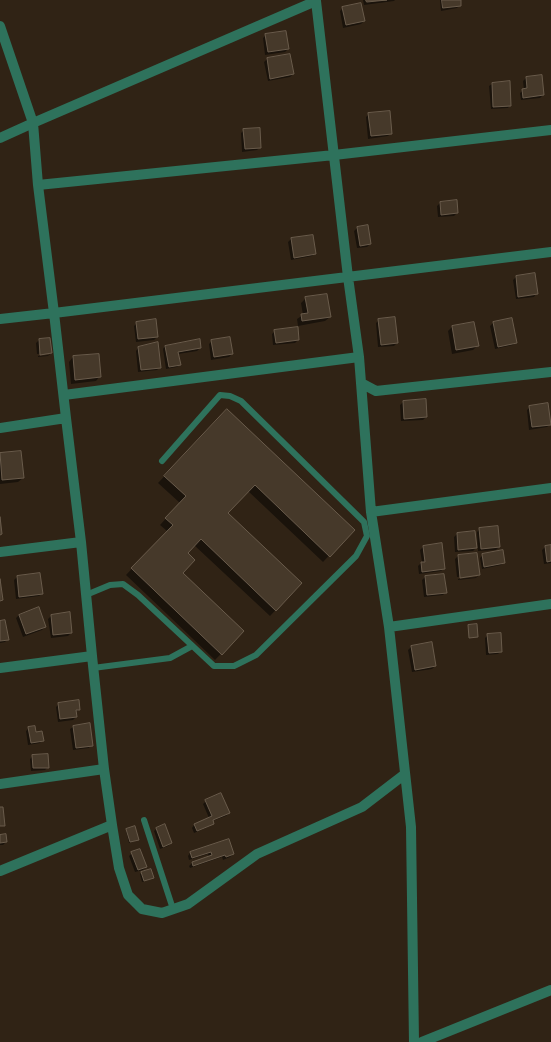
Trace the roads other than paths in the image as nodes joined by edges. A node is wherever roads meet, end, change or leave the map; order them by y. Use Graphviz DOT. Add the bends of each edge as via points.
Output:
graph roads {
  1 [pos="318,0"];
  2 [pos="0,26"];
  3 [pos="33,123"];
  4 [pos="551,130"];
  5 [pos="0,138"];
  6 [pos="334,155"];
  7 [pos="38,185"];
  8 [pos="551,252"];
  9 [pos="348,277"];
  10 [pos="54,313"];
  11 [pos="0,319"];
  12 [pos="359,357"];
  13 [pos="551,372"];
  14 [pos="361,383"];
  15 [pos="64,395"];
  16 [pos="66,418"];
  17 [pos="0,428"];
  18 [pos="162,461"];
  19 [pos="551,488"];
  20 [pos="371,512"];
  21 [pos="81,542"];
  22 [pos="0,552"];
  23 [pos="86,596"];
  24 [pos="551,604"];
  25 [pos="389,627"];
  26 [pos="192,646"];
  27 [pos="92,656"];
  28 [pos="0,668"];
  29 [pos="93,668"];
  30 [pos="104,769"];
  31 [pos="405,774"];
  32 [pos="0,784"];
  33 [pos="144,820"];
  34 [pos="112,825"];
  35 [pos="0,871"];
  36 [pos="173,909"];
  37 [pos="551,990"];
  38 [pos="414,1042"];
  39 [pos="422,1042"];
  1 -- 3 [label="street"];
  1 -- 6 [label="street"];
  2 -- 3 [label="street"];
  3 -- 5 [label="street"];
  3 -- 7 [label="street"];
  4 -- 6 [label="street"];
  6 -- 7 [label="street"];
  6 -- 9 [label="street"];
  7 -- 10 [label="street"];
  8 -- 9 [label="street"];
  9 -- 10 [label="street"];
  9 -- 12 [label="street"];
  10 -- 11 [label="street"];
  10 -- 15 [label="street"];
  12 -- 14 [label="street"];
  12 -- 15 [label="street"];
  13 -- 14 [label="street" via="376,391"];
  14 -- 20 [label="street"];
  15 -- 16 [label="street"];
  16 -- 17 [label="street"];
  16 -- 21 [label="street"];
  18 -- 26 [label="lane" via="220,395 230,396 241,400 364,522 366,529 367,536 356,556 256,655 234,666 214,666"];
  19 -- 20 [label="street"];
  20 -- 25 [label="street"];
  21 -- 22 [label="street"];
  21 -- 23 [label="street"];
  23 -- 26 [label="lane" via="110,585 123,584"];
  23 -- 27 [label="street"];
  24 -- 25 [label="street"];
  25 -- 31 [label="street"];
  26 -- 29 [label="lane" via="170,658"];
  27 -- 28 [label="street"];
  27 -- 29 [label="street"];
  29 -- 30 [label="street"];
  30 -- 32 [label="street"];
  30 -- 34 [label="street"];
  31 -- 36 [label="street" via="362,807 257,854 188,904"];
  31 -- 38 [label="street" via="411,827"];
  33 -- 36 [label="lane"];
  34 -- 35 [label="street"];
  34 -- 36 [label="street" via="119,868 128,895 142,909 162,914"];
  37 -- 39 [label="street"];
}
